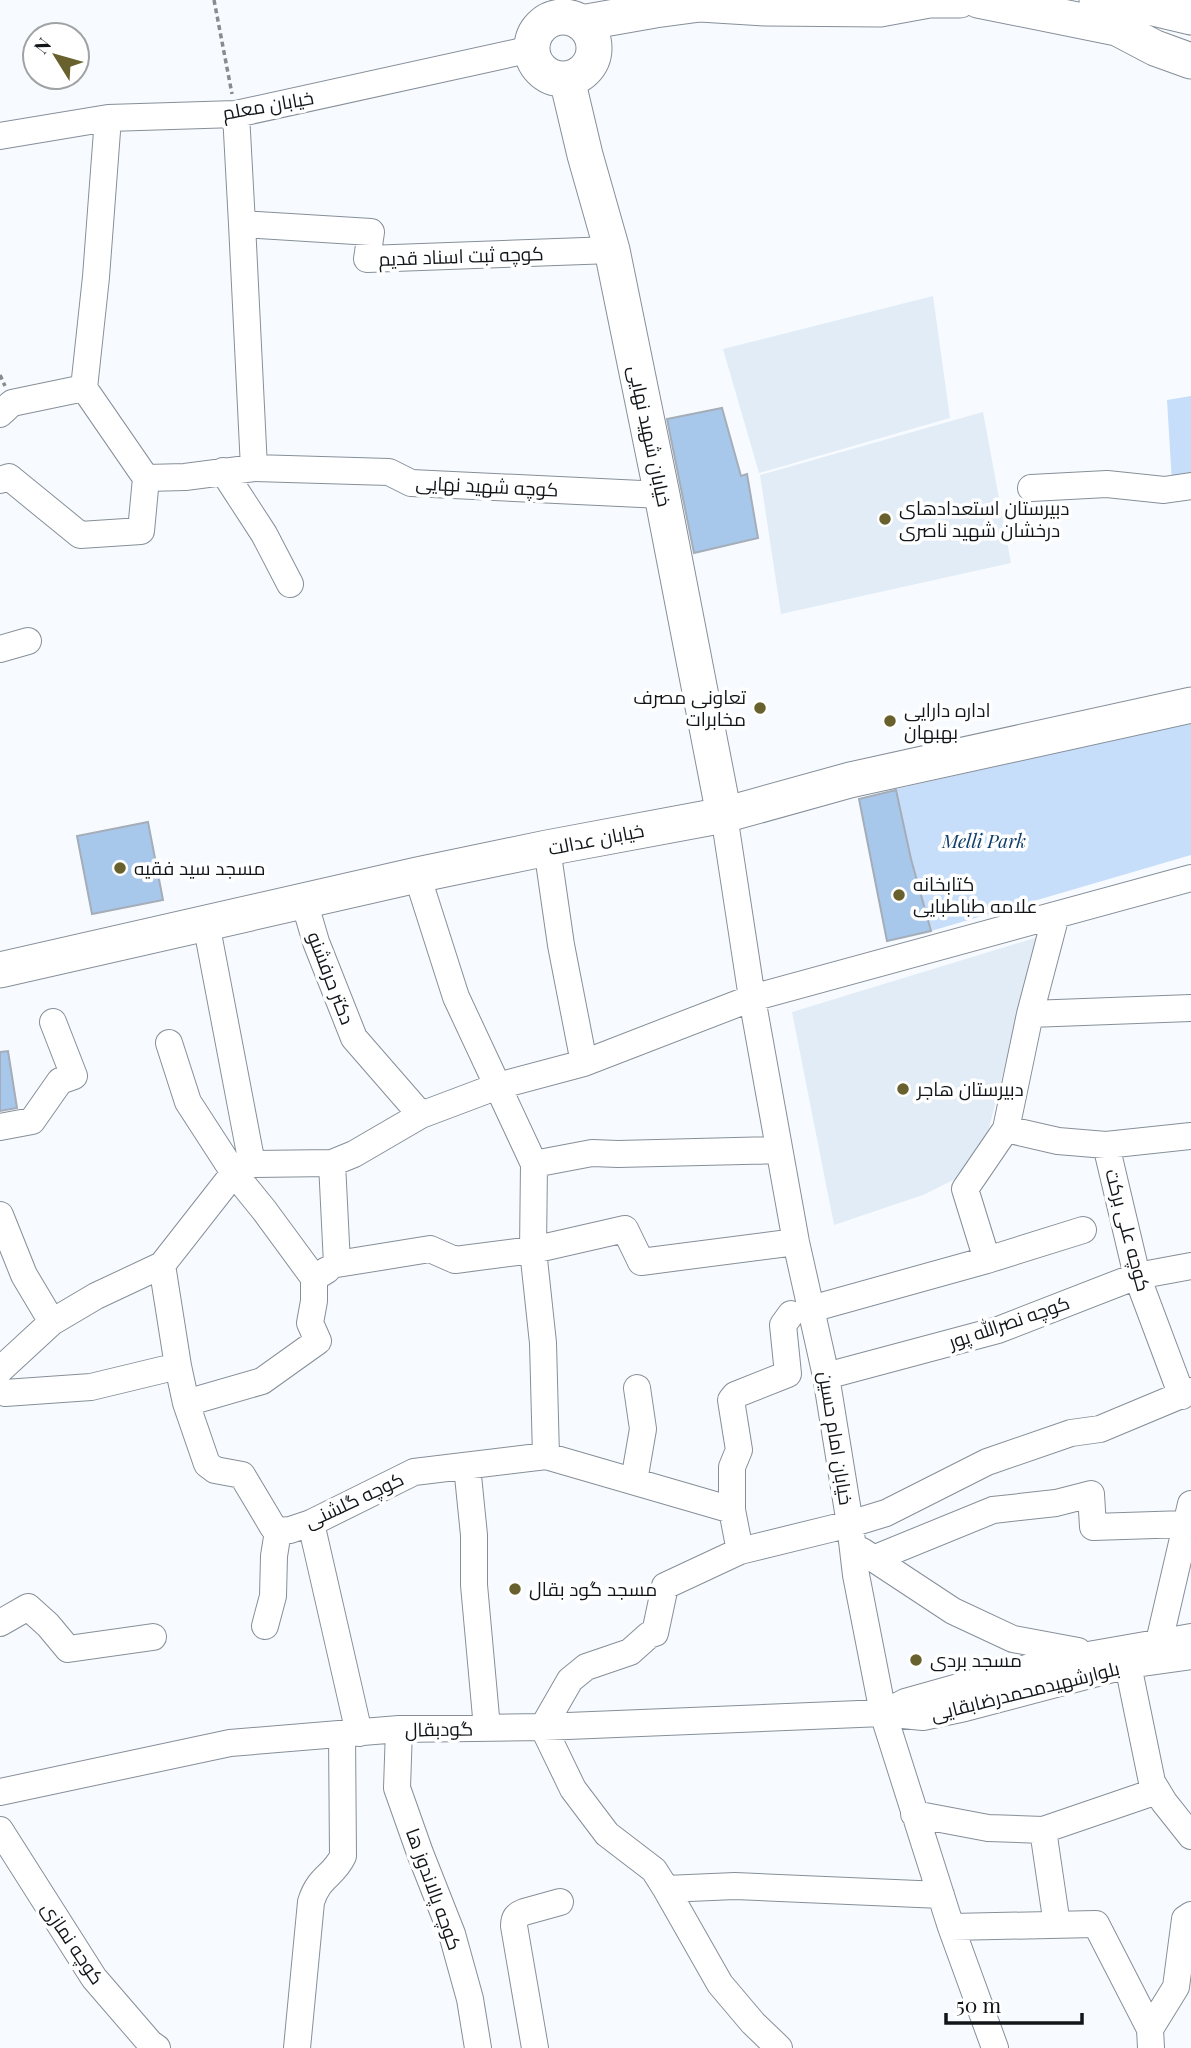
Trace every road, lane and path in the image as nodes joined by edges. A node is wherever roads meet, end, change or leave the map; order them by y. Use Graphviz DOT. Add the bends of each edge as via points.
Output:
graph roads {
  1 [pos="214,0"];
  2 [pos="960,0"];
  3 [pos="978,0"];
  4 [pos="1097,0"];
  5 [pos="768,3"];
  6 [pos="1191,17"];
  7 [pos="568,21"];
  8 [pos="1117,28"];
  9 [pos="1191,38"];
  10 [pos="532,49"];
  11 [pos="1191,61"];
  12 [pos="567,79"];
  13 [pos="236,114"];
  14 [pos="108,118"];
  15 [pos="0,136"];
  16 [pos="242,223"];
  17 [pos="612,250"];
  18 [pos="84,388"];
  19 [pos="0,414"];
  20 [pos="254,468"];
  21 [pos="222,471"];
  22 [pos="146,478"];
  23 [pos="0,480"];
  24 [pos="1191,486"];
  25 [pos="1031,488"];
  26 [pos="662,495"];
  27 [pos="290,584"];
  28 [pos="28,641"];
  29 [pos="0,649"];
  30 [pos="1191,692"];
  31 [pos="1191,705"];
  32 [pos="723,805"];
  33 [pos="547,848"];
  34 [pos="416,875"];
  35 [pos="1191,878"];
  36 [pos="304,901"];
  37 [pos="1056,915"];
  38 [pos="206,923"];
  39 [pos="0,952"];
  40 [pos="0,970"];
  41 [pos="752,998"];
  42 [pos="1191,1008"];
  43 [pos="1030,1014"];
  44 [pos="53,1022"];
  45 [pos="169,1043"];
  46 [pos="584,1063"];
  47 [pos="498,1086"];
  48 [pos="421,1115"];
  49 [pos="0,1127"];
  50 [pos="1006,1129"];
  51 [pos="1191,1136"];
  52 [pos="1106,1145"];
  53 [pos="779,1150"];
  54 [pos="332,1163"];
  55 [pos="534,1164"];
  56 [pos="243,1168"];
  57 [pos="0,1214"];
  58 [pos="1083,1230"];
  59 [pos="796,1242"];
  60 [pos="533,1250"];
  61 [pos="987,1260"];
  62 [pos="337,1264"];
  63 [pos="162,1265"];
  64 [pos="1191,1266"];
  65 [pos="1137,1276"];
  66 [pos="314,1278"];
  67 [pos="801,1312"];
  68 [pos="52,1322"];
  69 [pos="177,1366"];
  70 [pos="826,1376"];
  71 [pos="1,1387"];
  72 [pos="637,1388"];
  73 [pos="1186,1393"];
  74 [pos="186,1403"];
  75 [pos="546,1456"];
  76 [pos="467,1466"];
  77 [pos="634,1482"];
  78 [pos="732,1510"];
  79 [pos="1188,1514"];
  80 [pos="311,1523"];
  81 [pos="278,1531"];
  82 [pos="851,1534"];
  83 [pos="740,1551"];
  84 [pos="873,1559"];
  85 [pos="0,1623"];
  86 [pos="265,1626"];
  87 [pos="153,1637"];
  88 [pos="1191,1637"];
  89 [pos="1159,1642"];
  90 [pos="1094,1654"];
  91 [pos="1191,1656"];
  92 [pos="1128,1665"];
  93 [pos="883,1713"];
  94 [pos="543,1727"];
  95 [pos="487,1728"];
  96 [pos="399,1729"];
  97 [pos="351,1733"];
  98 [pos="1157,1791"];
  99 [pos="0,1792"];
  100 [pos="914,1814"];
  101 [pos="0,1830"];
  102 [pos="1043,1830"];
  103 [pos="1191,1836"];
  104 [pos="666,1889"];
  105 [pos="941,1895"];
  106 [pos="560,1902"];
  107 [pos="1191,1915"];
  108 [pos="1057,1925"];
  109 [pos="951,1927"];
  110 [pos="1151,2038"];
  111 [pos="997,2047"];
  112 [pos="157,2048"];
  113 [pos="298,2048"];
  114 [pos="478,2048"];
  115 [pos="535,2048"];
  116 [pos="779,2048"];
  1 -- 13 [label="path"];
  2 -- 5 [label="main road" via="880,9"];
  3 -- 8 [label="main road"];
  4 -- 6 [label="main road"];
  5 -- 7 [label="main road" via="700,4"];
  7 -- 10 [label="main road" via="539,28"];
  7 -- 12 [label="main road" via="593,54 579,74"];
  8 -- 9 [label="main road"];
  8 -- 11 [label="main road"];
  10 -- 12 [label="main road" via="545,74"];
  10 -- 13 [label="street, خیابان معلم"];
  12 -- 17 [label="main road, خیابان شهید نهایی"];
  13 -- 14 [label="street, خیابان معلم"];
  13 -- 16 [label="street"];
  14 -- 15 [label="street, خیابان معلم"];
  14 -- 18 [label="street"];
  16 -- 17 [label="street, کوچه ثبت اسناد قدیم" via="371,232 367,259"];
  16 -- 20 [label="street"];
  17 -- 26 [label="main road, خیابان شهید نهایی"];
  18 -- 19 [label="street" via="12,403"];
  18 -- 22 [label="street"];
  20 -- 21 [label="street, کوچه شهید نهایی"];
  20 -- 26 [label="street, کوچه شهید نهایی" via="389,472 411,483"];
  21 -- 22 [label="street, کوچه شهید نهایی"];
  21 -- 27 [label="street" via="264,534"];
  22 -- 23 [label="street" via="141,531 80,535 9,477"];
  24 -- 25 [label="street" via="1164,490 1107,484"];
  26 -- 32 [label="main road, خیابان شهید نهایی"];
  28 -- 29 [label="street"];
  30 -- 32 [label="main road, خیابان عدالت"];
  31 -- 32 [label="main road, خیابان عدالت"];
  32 -- 33 [label="main road, خیابان عدالت"];
  32 -- 39 [label="main road, خیابان عدالت" via="68,942"];
  32 -- 41 [label="street, خیابان امام حسین"];
  33 -- 34 [label="main road, خیابان عدالت"];
  33 -- 46 [label="street"];
  34 -- 36 [label="main road, خیابان عدالت"];
  34 -- 47 [label="street" via="456,997"];
  35 -- 37 [label="street"];
  36 -- 38 [label="main road, خیابان عدالت"];
  36 -- 48 [label="street, دکتر حرفشنو" via="354,1038"];
  37 -- 41 [label="street"];
  37 -- 43 [label="street"];
  38 -- 40 [label="main road, خیابان عدالت"];
  38 -- 56 [label="street"];
  41 -- 46 [label="street"];
  41 -- 53 [label="street, خیابان امام حسین"];
  42 -- 43 [label="street"];
  43 -- 50 [label="street"];
  44 -- 49 [label="street" via="74,1076 60,1081 32,1122"];
  45 -- 56 [label="street" via="188,1102"];
  46 -- 47 [label="street"];
  47 -- 48 [label="street"];
  47 -- 55 [label="street"];
  48 -- 54 [label="street"];
  50 -- 52 [label="street" via="1058,1141"];
  50 -- 61 [label="street" via="965,1189"];
  51 -- 52 [label="street, کوچه علی برکت"];
  52 -- 65 [label="street, کوچه علی برکت"];
  53 -- 55 [label="street" via="592,1153"];
  53 -- 59 [label="street, خیابان امام حسین"];
  54 -- 56 [label="street"];
  54 -- 62 [label="street"];
  55 -- 60 [label="street"];
  56 -- 63 [label="street"];
  56 -- 66 [label="street" via="264,1210"];
  57 -- 68 [label="street" via="24,1275"];
  58 -- 61 [label="street"];
  59 -- 60 [label="street" via="641,1262 625,1228"];
  59 -- 67 [label="street, خیابان امام حسین"];
  60 -- 62 [label="street" via="455,1260 430,1250"];
  60 -- 75 [label="street" via="544,1343"];
  61 -- 67 [label="street"];
  62 -- 66 [label="street"];
  63 -- 68 [label="street"];
  63 -- 69 [label="street, کوچه گلشنی"];
  64 -- 65 [label="street, کوچه نصرالله پور"];
  65 -- 70 [label="street, کوچه نصرالله پور" via="998,1330"];
  65 -- 73 [label="street, کوچه علی برکت"];
  66 -- 74 [label="street" via="310,1323 318,1341 262,1381"];
  67 -- 70 [label="street, خیابان امام حسین"];
  67 -- 78 [label="street" via="783,1325 788,1374 732,1400 739,1450 732,1467"];
  68 -- 71 [label="street"];
  69 -- 71 [label="street" via="91,1387"];
  69 -- 74 [label="street, کوچه گلشنی"];
  70 -- 82 [label="street, خیابان امام حسین"];
  72 -- 77 [label="street" via="643,1429"];
  73 -- 82 [label="street" via="1100,1429 1071,1433 986,1462"];
  74 -- 81 [label="street, کوچه گلشنی" via="207,1464 242,1475"];
  75 -- 76 [label="street, کوچه گلشنی"];
  75 -- 77 [label="street, کوچه گلشنی"];
  76 -- 80 [label="street, کوچه گلشنی" via="414,1472"];
  76 -- 95 [label="street"];
  77 -- 78 [label="street, کوچه گلشنی"];
  78 -- 83 [label="street"];
  79 -- 84 [label="street" via="1093,1527 1091,1494 993,1510"];
  79 -- 89 [label="street"];
  80 -- 81 [label="street, کوچه گلشنی"];
  80 -- 97 [label="street"];
  81 -- 86 [label="street" via="273,1596"];
  82 -- 83 [label="street"];
  82 -- 84 [label="street"];
  82 -- 93 [label="street, خیابان امام حسین"];
  83 -- 94 [label="street" via="665,1586 655,1633 630,1652 586,1667 570,1680"];
  84 -- 90 [label="street" via="953,1611 1013,1639"];
  85 -- 87 [label="street" via="28,1607 68,1649"];
  88 -- 89 [label="street, بلوارشهیدمحمدرضابقایی"];
  89 -- 90 [label="street, بلوارشهیدمحمدرضابقایی"];
  90 -- 93 [label="street, بلوارشهیدمحمدرضابقایی" via="1030,1667 905,1702"];
  91 -- 92 [label="street, بلوارشهیدمحمدرضابقایی"];
  92 -- 93 [label="street, بلوارشهیدمحمدرضابقایی" via="923,1717"];
  92 -- 98 [label="street"];
  93 -- 94 [label="street, گودبقال"];
  93 -- 100 [label="street, خیابان امام حسین"];
  94 -- 95 [label="street, گودبقال"];
  94 -- 104 [label="street" via="573,1789 607,1834 654,1870"];
  95 -- 96 [label="street, گودبقال"];
  96 -- 97 [label="street, گودبقال"];
  96 -- 114 [label="street, کوچه پالاندوز ها" via="397,1788 452,1934"];
  97 -- 99 [label="street, گودبقال" via="230,1743"];
  97 -- 113 [label="street" via="343,1856 315,1887 311,1902"];
  98 -- 102 [label="street"];
  98 -- 103 [label="street"];
  100 -- 102 [label="street" via="989,1828"];
  100 -- 105 [label="street, خیابان امام حسین"];
  101 -- 112 [label="street, کوچه نمازی" via="94,1978"];
  102 -- 108 [label="street"];
  104 -- 105 [label="street" via="735,1886"];
  104 -- 116 [label="street" via="720,1984"];
  105 -- 109 [label="street, خیابان امام حسین"];
  106 -- 115 [label="street" via="514,1919"];
  107 -- 110 [label="street" via="1185,1919 1176,1987"];
  108 -- 109 [label="street"];
  108 -- 110 [label="street" via="1096,1924"];
  109 -- 111 [label="street, خیابان امام حسین"];
}
